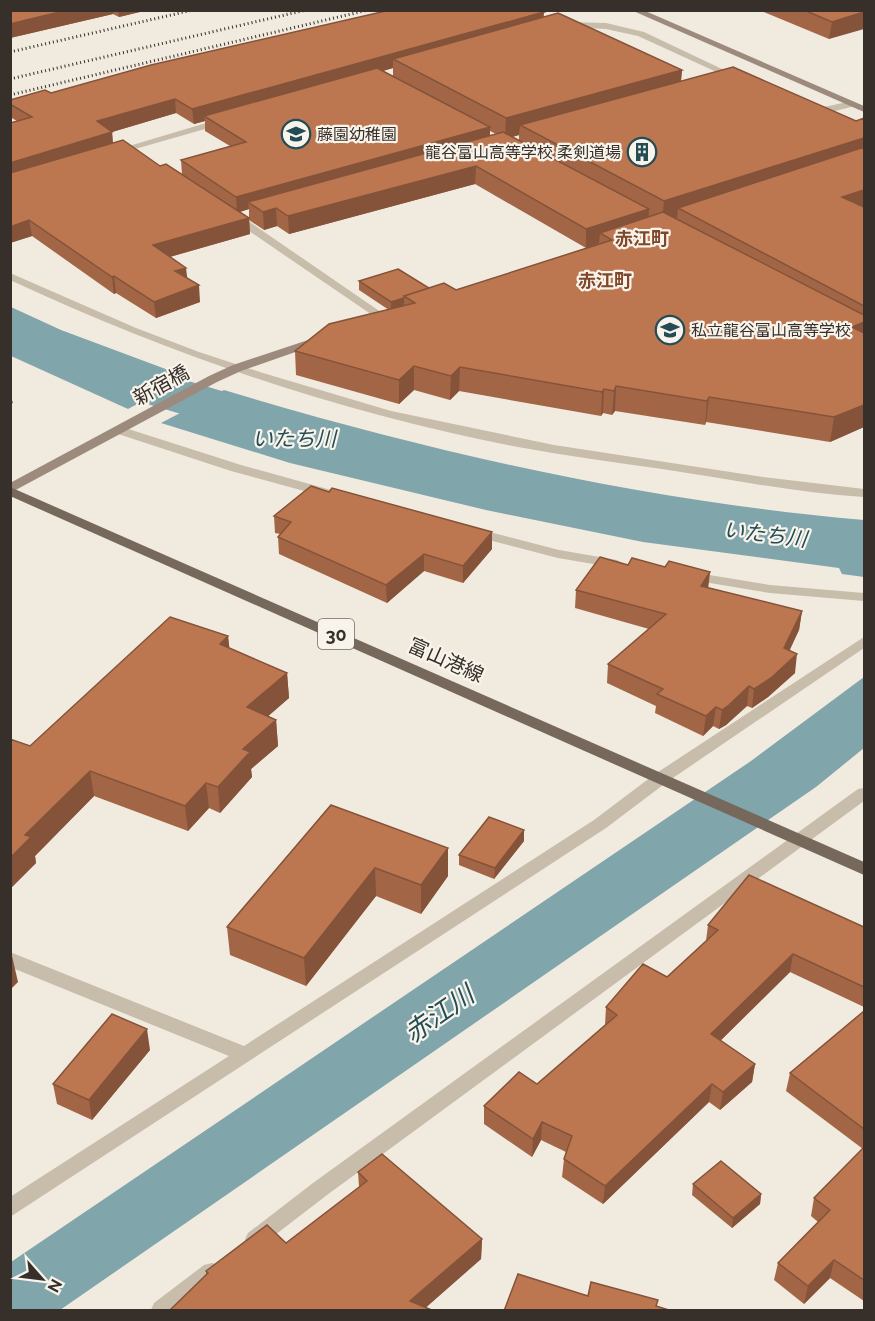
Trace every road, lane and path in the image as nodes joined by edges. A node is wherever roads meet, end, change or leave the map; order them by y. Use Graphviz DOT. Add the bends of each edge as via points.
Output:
graph roads {
  1 [pos="635,10"];
  2 [pos="554,28"];
  3 [pos="739,79"];
  4 [pos="728,82"];
  5 [pos="750,84"];
  6 [pos="852,104"];
  7 [pos="804,108"];
  8 [pos="864,109"];
  9 [pos="232,118"];
  10 [pos="130,147"];
  11 [pos="140,153"];
  12 [pos="108,154"];
  13 [pos="238,215"];
  14 [pos="10,276"];
  15 [pos="385,319"];
  16 [pos="328,338"];
  17 [pos="237,368"];
  18 [pos="124,428"];
  19 [pos="10,490"];
  20 [pos="864,494"];
  21 [pos="342,498"];
  22 [pos="456,527"];
  23 [pos="635,567"];
  24 [pos="678,574"];
  25 [pos="864,597"];
  26 [pos="864,642"];
  27 [pos="661,778"];
  28 [pos="864,793"];
  29 [pos="801,840"];
  30 [pos="864,869"];
  31 [pos="10,960"];
  32 [pos="246,1055"];
  33 [pos="10,1208"];
  34 [pos="162,1311"];
  1 -- 6 [label="street"];
  2 -- 3 [label="street" via="606,26 641,34"];
  3 -- 4 [label="street"];
  3 -- 5 [label="street"];
  6 -- 7 [label="street" via="815,113"];
  6 -- 8 [label="street"];
  9 -- 10 [label="street"];
  10 -- 11 [label="street"];
  10 -- 12 [label="street"];
  13 -- 15 [label="street"];
  14 -- 17 [label="street" via="80,310"];
  16 -- 17 [label="street, 新宿橋"];
  17 -- 18 [label="street, 新宿橋"];
  17 -- 20 [label="street" via="421,422 519,443"];
  18 -- 19 [label="street, 新宿橋"];
  18 -- 21 [label="street" via="236,468"];
  19 -- 27 [label="main road, 富山港線 / 30"];
  22 -- 23 [label="street" via="558,554"];
  24 -- 25 [label="street" via="770,589"];
  26 -- 27 [label="street"];
  27 -- 29 [label="main road, 富山港線 / 30"];
  27 -- 32 [label="street" via="600,824"];
  28 -- 29 [label="street"];
  29 -- 30 [label="main road, 富山港線 / 30"];
  29 -- 34 [label="street" via="320,1189"];
  31 -- 32 [label="street"];
  32 -- 33 [label="street"];
}
